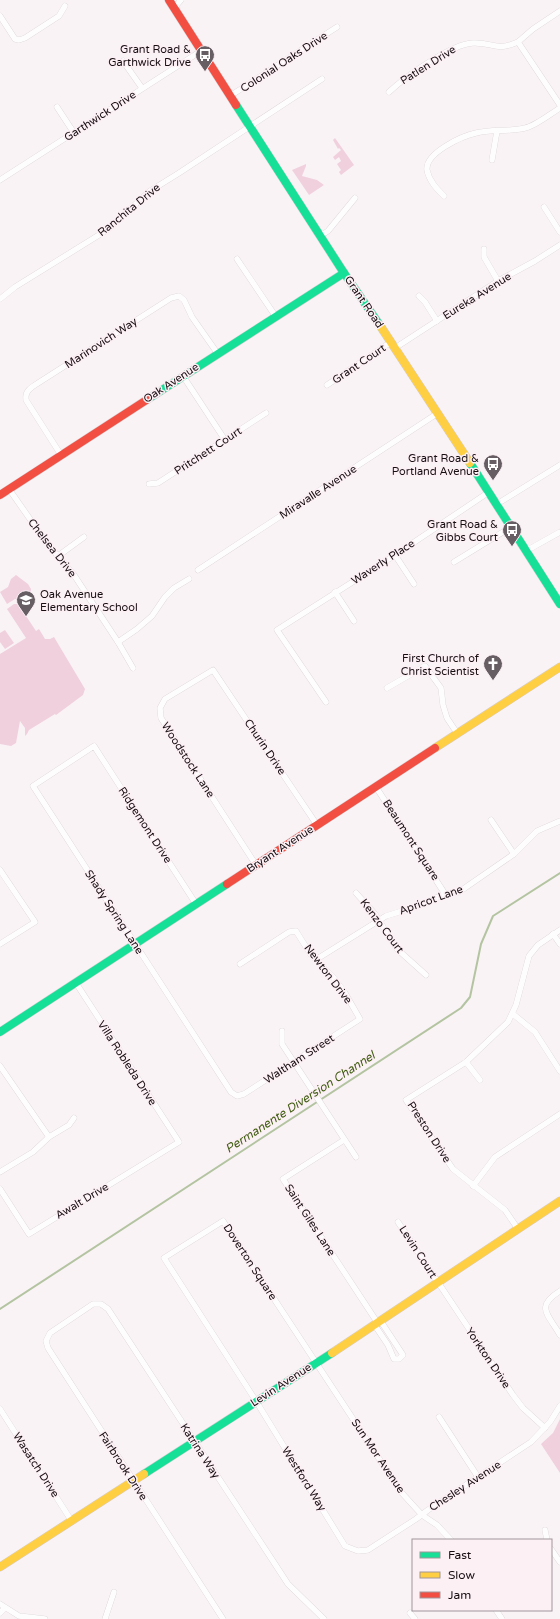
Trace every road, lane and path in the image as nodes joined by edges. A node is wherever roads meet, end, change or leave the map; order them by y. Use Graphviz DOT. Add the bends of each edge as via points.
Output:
graph roads {
  1 [pos="169,0"];
  2 [pos="181,0"];
  3 [pos="65,6"];
  4 [pos="174,8"];
  5 [pos="560,11"];
  6 [pos="0,16"];
  7 [pos="337,28"];
  8 [pos="518,42"];
  9 [pos="201,51"];
  10 [pos="123,61"];
  11 [pos="322,79"];
  12 [pos="142,88"];
  13 [pos="389,92"];
  14 [pos="230,96"];
  15 [pos="560,105"];
  16 [pos="57,107"];
  17 [pos="560,108"];
  18 [pos="250,126"];
  19 [pos="497,131"];
  20 [pos="74,133"];
  21 [pos="492,160"];
  22 [pos="0,180"];
  23 [pos="444,196"];
  24 [pos="355,198"];
  25 [pos="544,208"];
  26 [pos="560,232"];
  27 [pos="320,236"];
  28 [pos="560,245"];
  29 [pos="484,248"];
  30 [pos="237,259"];
  31 [pos="344,273"];
  32 [pos="498,281"];
  33 [pos="419,296"];
  34 [pos="0,299"];
  35 [pos="276,317"];
  36 [pos="437,321"];
  37 [pos="393,345"];
  38 [pos="218,354"];
  39 [pos="183,376"];
  40 [pos="327,385"];
  41 [pos="266,413"];
  42 [pos="438,413"];
  43 [pos="225,440"];
  44 [pos="62,455"];
  45 [pos="560,465"];
  46 [pos="149,484"];
  47 [pos="9,489"];
  48 [pos="490,492"];
  49 [pos="0,495"];
  50 [pos="497,504"];
  51 [pos="511,527"];
  52 [pos="560,532"];
  53 [pos="84,537"];
  54 [pos="526,551"];
  55 [pos="395,555"];
  56 [pos="58,556"];
  57 [pos="454,562"];
  58 [pos="198,570"];
  59 [pos="189,579"];
  60 [pos="414,584"];
  61 [pos="335,592"];
  62 [pos="560,604"];
  63 [pos="354,621"];
  64 [pos="118,642"];
  65 [pos="560,667"];
  66 [pos="133,668"];
  67 [pos="213,670"];
  68 [pos="388,688"];
  69 [pos="326,702"];
  70 [pos="456,733"];
  71 [pos="94,746"];
  72 [pos="376,787"];
  73 [pos="491,820"];
  74 [pos="560,822"];
  75 [pos="317,825"];
  76 [pos="514,854"];
  77 [pos="256,865"];
  78 [pos="0,870"];
  79 [pos="356,893"];
  80 [pos="445,894"];
  81 [pos="196,904"];
  82 [pos="379,920"];
  83 [pos="560,930"];
  84 [pos="553,934"];
  85 [pos="0,944"];
  86 [pos="135,944"];
  87 [pos="560,944"];
  88 [pos="317,959"];
  89 [pos="240,964"];
  90 [pos="426,975"];
  91 [pos="76,983"];
  92 [pos="513,1014"];
  93 [pos="360,1019"];
  94 [pos="282,1031"];
  95 [pos="0,1032"];
  96 [pos="294,1062"];
  97 [pos="466,1062"];
  98 [pos="0,1066"];
  99 [pos="560,1071"];
  100 [pos="480,1080"];
  101 [pos="236,1096"];
  102 [pos="560,1114"];
  103 [pos="74,1118"];
  104 [pos="49,1137"];
  105 [pos="344,1140"];
  106 [pos="179,1142"];
  107 [pos="356,1157"];
  108 [pos="0,1172"];
  109 [pos="473,1186"];
  110 [pos="0,1190"];
  111 [pos="560,1201"];
  112 [pos="398,1222"];
  113 [pos="518,1229"];
  114 [pos="437,1282"];
  115 [pos="560,1291"];
  116 [pos="72,1318"];
  117 [pos="377,1322"];
  118 [pos="560,1335"];
  119 [pos="394,1342"];
  120 [pos="388,1345"];
  121 [pos="316,1363"];
  122 [pos="256,1401"];
  123 [pos="560,1406"];
  124 [pos="0,1410"];
  125 [pos="439,1417"];
  126 [pos="544,1428"];
  127 [pos="193,1441"];
  128 [pos="478,1477"];
  129 [pos="132,1480"];
  130 [pos="422,1514"];
  131 [pos="71,1520"];
  132 [pos="544,1530"];
  133 [pos="450,1539"];
  134 [pos="547,1539"];
  135 [pos="552,1550"];
  136 [pos="358,1551"];
  137 [pos="560,1562"];
  138 [pos="0,1567"];
  139 [pos="114,1592"];
  140 [pos="2,1606"];
  141 [pos="410,1612"];
  142 [pos="0,1613"];
  143 [pos="45,1619"];
  144 [pos="105,1619"];
  145 [pos="222,1619"];
  146 [pos="324,1619"];
  147 [pos="415,1619"];
  1 -- 4 [label="street, Grant Road"];
  2 -- 4 [label="street"];
  3 -- 6 [label="street" via="59,16 18,40"];
  4 -- 9 [label="street, Grant Road"];
  5 -- 8 [label="street" via="533,28"];
  7 -- 14 [label="street, Colonial Oaks Drive"];
  8 -- 13 [label="street, Patlen Drive" via="507,47 472,43 457,46 403,79"];
  8 -- 15 [label="street"];
  9 -- 12 [label="street, Garthwick Drive"];
  9 -- 14 [label="street, Grant Road"];
  10 -- 12 [label="street"];
  11 -- 18 [label="street, Ranchita Drive"];
  12 -- 20 [label="street, Garthwick Drive"];
  14 -- 18 [label="street, Grant Road"];
  16 -- 20 [label="street"];
  17 -- 19 [label="street" via="526,128"];
  18 -- 27 [label="street, Grant Road"];
  18 -- 34 [label="street, Ranchita Drive" via="150,191 107,230"];
  19 -- 21 [label="street"];
  19 -- 23 [label="street" via="463,136 444,147 429,162 427,170 430,179"];
  20 -- 22 [label="street, Garthwick Drive"];
  24 -- 27 [label="street" via="328,231"];
  25 -- 26 [label="street"];
  27 -- 31 [label="street, Grant Road"];
  28 -- 32 [label="street, Eureka Avenue"];
  29 -- 32 [label="street" via="484,257"];
  30 -- 35 [label="street"];
  31 -- 35 [label="street, Oak Avenue"];
  31 -- 37 [label="street, Grant Road"];
  32 -- 36 [label="street, Eureka Avenue"];
  33 -- 36 [label="street"];
  35 -- 38 [label="street, Oak Avenue"];
  36 -- 37 [label="street, Eureka Avenue"];
  37 -- 40 [label="street, Grant Court"];
  37 -- 42 [label="street, Grant Road"];
  38 -- 39 [label="street, Oak Avenue"];
  38 -- 44 [label="street, Marinovich Way" via="192,317 184,300 176,296 35,385 28,390 26,400"];
  39 -- 43 [label="street"];
  39 -- 44 [label="street, Oak Avenue"];
  41 -- 43 [label="street, Pritchett Court"];
  42 -- 48 [label="street, Grant Road"];
  42 -- 58 [label="street, Miravalle Avenue"];
  43 -- 46 [label="street, Pritchett Court" via="158,483"];
  44 -- 47 [label="street, Oak Avenue"];
  45 -- 50 [label="street"];
  47 -- 49 [label="street, Oak Avenue"];
  47 -- 56 [label="street, Chelsea Drive"];
  48 -- 50 [label="street, Grant Road"];
  48 -- 55 [label="street, Waverly Place"];
  50 -- 51 [label="street, Grant Road"];
  51 -- 54 [label="street, Grant Road"];
  51 -- 57 [label="street"];
  52 -- 54 [label="street"];
  53 -- 56 [label="street"];
  54 -- 62 [label="street, Grant Road"];
  55 -- 60 [label="street"];
  55 -- 61 [label="street, Waverly Place"];
  56 -- 64 [label="street, Chelsea Drive" via="74,575"];
  59 -- 64 [label="street" via="174,588 152,616"];
  61 -- 63 [label="street"];
  61 -- 69 [label="street, Waverly Place" via="277,630"];
  64 -- 66 [label="street, Chelsea Drive"];
  65 -- 70 [label="street, Bryant Avenue"];
  67 -- 75 [label="street, Churin Drive"];
  67 -- 77 [label="street, Woodstock Lane" via="165,699 160,708 161,718"];
  68 -- 70 [label="street" via="425,666 441,688 447,718"];
  70 -- 72 [label="street, Bryant Avenue"];
  71 -- 81 [label="street, Ridgemont Drive"];
  71 -- 86 [label="street, Shady Spring Lane" via="33,786"];
  72 -- 75 [label="street, Bryant Avenue"];
  72 -- 80 [label="street, Beaumont Square"];
  73 -- 76 [label="street"];
  74 -- 76 [label="street, Apricot Lane" via="537,831"];
  75 -- 77 [label="street, Bryant Avenue"];
  76 -- 80 [label="street, Apricot Lane" via="459,892"];
  77 -- 81 [label="street, Bryant Avenue"];
  78 -- 85 [label="street" via="35,922"];
  79 -- 82 [label="street, Kenzo Court"];
  80 -- 82 [label="street, Apricot Lane"];
  81 -- 86 [label="street, Bryant Avenue"];
  82 -- 88 [label="street, Apricot Lane"];
  82 -- 90 [label="street, Kenzo Court" via="397,949"];
  83 -- 84 [label="street, Preston Drive"];
  84 -- 87 [label="street"];
  84 -- 92 [label="street, Preston Drive" via="538,945 530,956"];
  86 -- 91 [label="street, Bryant Avenue"];
  86 -- 101 [label="street, Shady Spring Lane"];
  88 -- 89 [label="street, Newton Drive" via="296,931 293,931"];
  88 -- 93 [label="street, Newton Drive" via="345,993"];
  91 -- 95 [label="street, Bryant Avenue"];
  91 -- 106 [label="street, Villa Robleda Drive"];
  92 -- 97 [label="street, Preston Drive" via="508,1022"];
  92 -- 99 [label="street" via="535,1032"];
  93 -- 96 [label="street, Waltham Street"];
  94 -- 96 [label="street" via="282,1044"];
  96 -- 101 [label="street, Waltham Street" via="244,1094"];
  96 -- 105 [label="street"];
  97 -- 100 [label="street"];
  97 -- 109 [label="street, Preston Drive" via="406,1100 453,1169"];
  98 -- 104 [label="street"];
  102 -- 109 [label="street" via="495,1157"];
  103 -- 104 [label="street" via="69,1125"];
  104 -- 108 [label="street" via="33,1152"];
  105 -- 107 [label="street"];
  105 -- 117 [label="street, Saint Giles Lane" via="283,1179"];
  106 -- 110 [label="street, Awalt Drive" via="29,1234"];
  109 -- 113 [label="street, Preston Drive" via="505,1210"];
  111 -- 113 [label="street, Levin Avenue"];
  112 -- 114 [label="street, Levin Court"];
  113 -- 114 [label="street, Levin Avenue"];
  114 -- 117 [label="street, Levin Avenue"];
  114 -- 126 [label="street, Yorkton Drive" via="513,1395"];
  115 -- 118 [label="street" via="550,1297 546,1306 547,1315"];
  116 -- 127 [label="street, Katrina Way" via="93,1304 101,1304 108,1309"];
  116 -- 129 [label="street, Fairbrook Drive" via="50,1333 46,1341 48,1348"];
  117 -- 119 [label="street, Saint Giles Lane"];
  117 -- 120 [label="street, Saint Giles Lane"];
  117 -- 121 [label="street, Levin Avenue"];
  119 -- 120 [label="street"];
  119 -- 120 [label="street, Saint Giles Lane" via="403,1355 399,1359 394,1359"];
  121 -- 122 [label="street, Levin Avenue"];
  121 -- 122 [label="street, Doverton Square" via="224,1221 164,1258"];
  121 -- 130 [label="street, Sun Mor Avenue" via="401,1492"];
  122 -- 127 [label="street, Levin Avenue"];
  122 -- 136 [label="street, Westford Way" via="345,1546"];
  123 -- 126 [label="street, Chesley Avenue"];
  124 -- 131 [label="street, Wasatch Drive"];
  125 -- 128 [label="street"];
  126 -- 128 [label="street, Chesley Avenue" via="531,1442"];
  127 -- 129 [label="street, Levin Avenue"];
  127 -- 146 [label="street, Katrina Way" via="288,1584"];
  128 -- 130 [label="street, Chesley Avenue"];
  129 -- 131 [label="street, Levin Avenue"];
  129 -- 145 [label="street, Fairbrook Drive"];
  130 -- 133 [label="street, Sun Mor Avenue"];
  130 -- 136 [label="street, Chesley Avenue" via="368,1550"];
  131 -- 138 [label="street, Levin Avenue"];
  132 -- 134 [label="street"];
  135 -- 137 [label="street"];
  139 -- 144 [label="street"];
  140 -- 142 [label="street"];
  140 -- 143 [label="street" via="19,1616"];
  141 -- 147 [label="street"];
}
